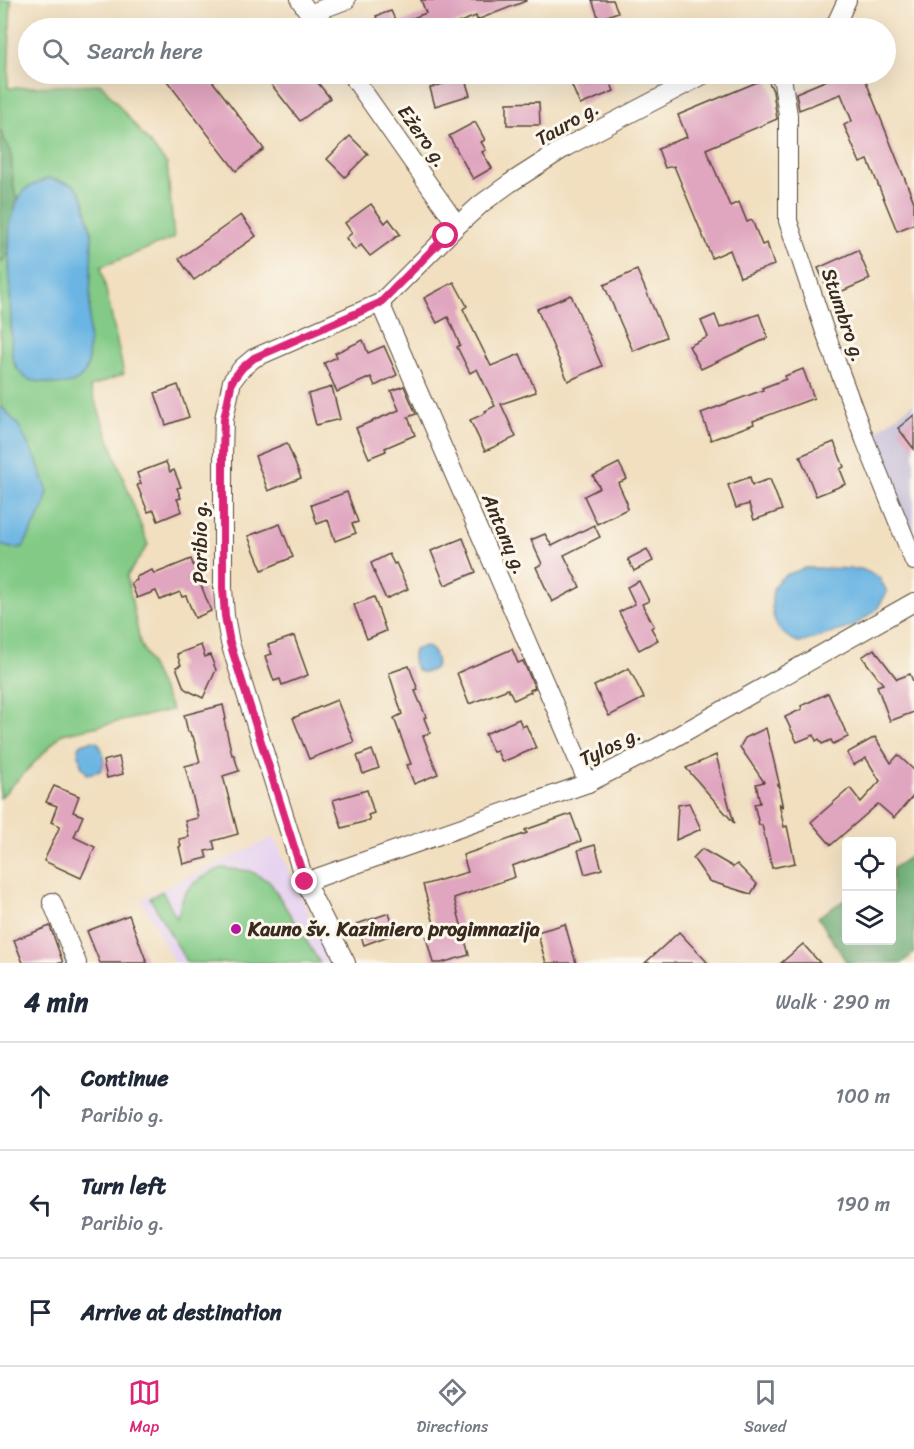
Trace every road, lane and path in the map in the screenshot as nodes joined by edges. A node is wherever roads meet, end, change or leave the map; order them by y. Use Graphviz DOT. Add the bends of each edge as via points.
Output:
graph roads {
  1 [pos="346,0"];
  2 [pos="847,0"];
  3 [pos="309,14"];
  4 [pos="839,18"];
  5 [pos="358,84"];
  6 [pos="686,84"];
  7 [pos="783,84"];
  8 [pos="459,224"];
  9 [pos="380,303"];
  10 [pos="914,561"];
  11 [pos="914,602"];
  12 [pos="588,783"];
  13 [pos="305,882"];
  14 [pos="52,902"];
  15 [pos="77,963"];
  16 [pos="346,963"];
  1 -- 3 [label="street"];
  2 -- 4 [label="street"];
  5 -- 8 [label="street, Ežero g."];
  6 -- 8 [label="street, Tauro g." via="566,147 481,204"];
  7 -- 10 [label="street, Stumbro g." via="788,115 788,221 865,440"];
  8 -- 9 [label="street, Paribio g."];
  9 -- 12 [label="street, Antanų g."];
  9 -- 13 [label="street, Paribio g." via="254,358 232,381 224,419 225,616"];
  11 -- 12 [label="street, Tylos g."];
  12 -- 13 [label="street, Tylos g."];
  13 -- 16 [label="street, Paribio g."];
  14 -- 15 [label="street"];
}
